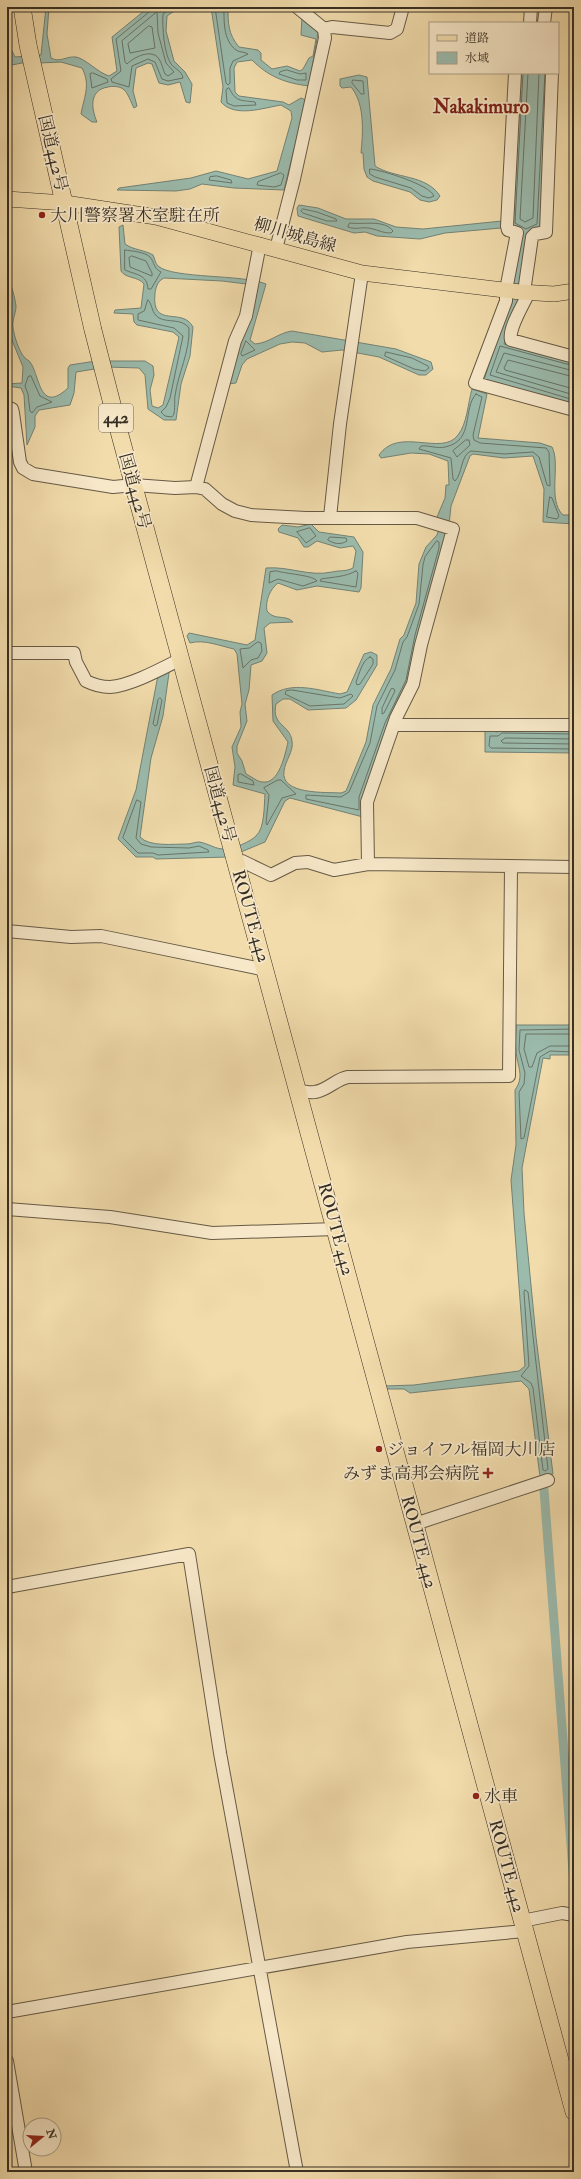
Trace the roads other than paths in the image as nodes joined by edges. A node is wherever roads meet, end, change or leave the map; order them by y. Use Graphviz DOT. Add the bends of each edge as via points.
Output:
graph roads {
  1 [pos="22,7"];
  2 [pos="298,7"];
  3 [pos="403,7"];
  4 [pos="531,7"];
  5 [pos="546,7"];
  6 [pos="530,22"];
  7 [pos="544,22"];
  8 [pos="324,29"];
  9 [pos="515,74"];
  10 [pos="552,74"];
  11 [pos="7,199"];
  12 [pos="65,203"];
  13 [pos="260,244"];
  14 [pos="276,249"];
  15 [pos="362,273"];
  16 [pos="518,291"];
  17 [pos="574,291"];
  18 [pos="574,357"];
  19 [pos="7,406"];
  20 [pos="574,410"];
  21 [pos="134,485"];
  22 [pos="196,487"];
  23 [pos="330,517"];
  24 [pos="7,653"];
  25 [pos="181,659"];
  26 [pos="394,725"];
  27 [pos="574,725"];
  28 [pos="235,861"];
  29 [pos="368,864"];
  30 [pos="511,867"];
  31 [pos="574,867"];
  32 [pos="7,931"];
  33 [pos="266,970"];
  34 [pos="299,1091"];
  35 [pos="7,1209"];
  36 [pos="336,1229"];
  37 [pos="548,1480"];
  38 [pos="415,1524"];
  39 [pos="7,1587"];
  40 [pos="574,1916"];
  41 [pos="523,1926"];
  42 [pos="261,1968"];
  43 [pos="7,2012"];
  44 [pos="7,2061"];
  45 [pos="574,2112"];
  46 [pos="26,2172"];
  47 [pos="297,2172"];
  1 -- 12 [label="highway, 国道442号 / 442" via="28,45"];
  2 -- 8 [label="street"];
  3 -- 8 [label="street" via="397,29 390,33 332,27"];
  4 -- 6 [label="street"];
  5 -- 7 [label="street"];
  8 -- 14 [label="street" via="324,44 307,122"];
  9 -- 16 [label="street" via="507,226 508,230 517,233"];
  10 -- 16 [label="street" via="546,232 532,237"];
  11 -- 12 [label="main road, 柳川城島線"];
  12 -- 13 [label="main road, 柳川城島線" via="156,217"];
  12 -- 21 [label="highway, 国道442号 / 442" via="93,330"];
  13 -- 14 [label="main road, 柳川城島線"];
  13 -- 22 [label="street" via="246,316 235,341"];
  14 -- 15 [label="main road, 柳川城島線"];
  15 -- 16 [label="main road, 柳川城島線"];
  15 -- 23 [label="street" via="340,424"];
  16 -- 17 [label="main road, 柳川城島線" via="554,294"];
  16 -- 18 [label="street" via="517,317 511,340"];
  16 -- 20 [label="street" via="506,301 475,383"];
  19 -- 21 [label="street" via="14,413 20,462 27,471 113,488"];
  21 -- 22 [label="street"];
  21 -- 25 [label="highway, 国道442号 / 442"];
  22 -- 23 [label="street" via="205,489 222,504 235,511 251,515"];
  23 -- 26 [label="street" via="418,518 452,529 413,684"];
  24 -- 25 [label="street" via="74,653 86,682 112,687 145,676"];
  25 -- 28 [label="highway, 国道442号 / 442"];
  26 -- 27 [label="street"];
  26 -- 29 [label="street" via="367,802"];
  28 -- 29 [label="street" via="242,861 271,875 295,863 308,862 334,870"];
  28 -- 33 [label="highway, ROUTE 442 / 442"];
  29 -- 30 [label="street"];
  30 -- 31 [label="street"];
  30 -- 34 [label="street" via="509,1076 348,1077 315,1092"];
  32 -- 33 [label="street" via="71,937 101,936"];
  33 -- 34 [label="highway, ROUTE 442 / 442"];
  34 -- 36 [label="highway, ROUTE 442 / 442"];
  35 -- 36 [label="street" via="110,1217 212,1233"];
  36 -- 38 [label="highway, ROUTE 442 / 442"];
  37 -- 38 [label="street"];
  38 -- 41 [label="highway, ROUTE 442 / 442"];
  39 -- 42 [label="street" via="189,1554 220,1753"];
  40 -- 41 [label="street" via="562,1913"];
  41 -- 42 [label="street" via="407,1942"];
  41 -- 45 [label="highway, ROUTE 442 / 442"];
  42 -- 43 [label="street"];
  42 -- 47 [label="street"];
  44 -- 46 [label="street"];
}
